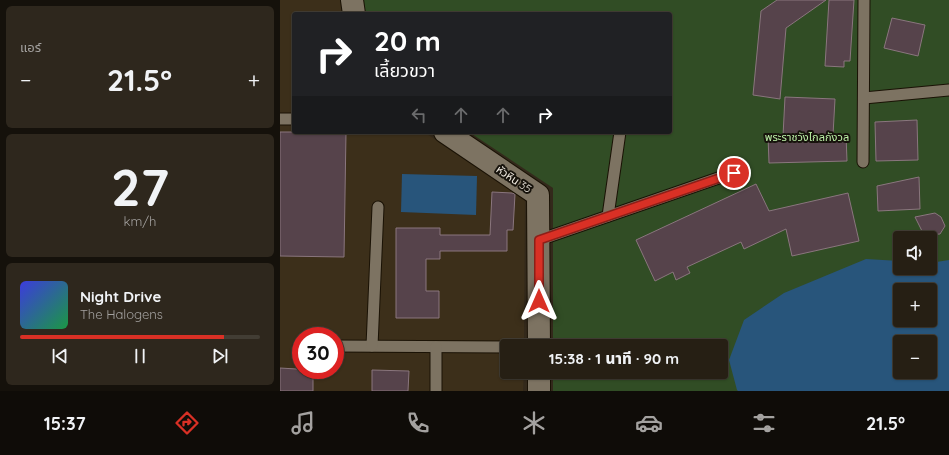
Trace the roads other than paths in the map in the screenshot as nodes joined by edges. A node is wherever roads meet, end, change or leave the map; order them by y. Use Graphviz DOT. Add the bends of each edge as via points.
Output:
graph roads {
  1 [pos="352,0"];
  2 [pos="864,0"];
  3 [pos="354,12"];
  4 [pos="949,90"];
  5 [pos="864,98"];
  6 [pos="280,119"];
  7 [pos="292,119"];
  8 [pos="448,134"];
  9 [pos="620,134"];
  10 [pos="864,162"];
  11 [pos="734,173"];
  12 [pos="378,207"];
  13 [pos="608,216"];
  14 [pos="539,240"];
  15 [pos="539,339"];
  16 [pos="344,346"];
  17 [pos="372,346"];
  18 [pos="436,347"];
  19 [pos="500,347"];
  20 [pos="539,379"];
  21 [pos="436,391"];
  22 [pos="539,391"];
  1 -- 3 [label="street"];
  2 -- 5 [label="lane"];
  4 -- 5 [label="lane"];
  5 -- 10 [label="lane"];
  6 -- 7 [label="lane"];
  8 -- 14 [label="street, หัวหิน 35" via="538,195"];
  9 -- 13 [label="lane"];
  11 -- 13 [label="lane"];
  12 -- 17 [label="lane"];
  13 -- 14 [label="lane"];
  14 -- 15 [label="street, หัวหิน 35"];
  16 -- 17 [label="lane"];
  17 -- 18 [label="lane"];
  18 -- 19 [label="lane"];
  18 -- 21 [label="lane"];
  20 -- 22 [label="street"];
}
